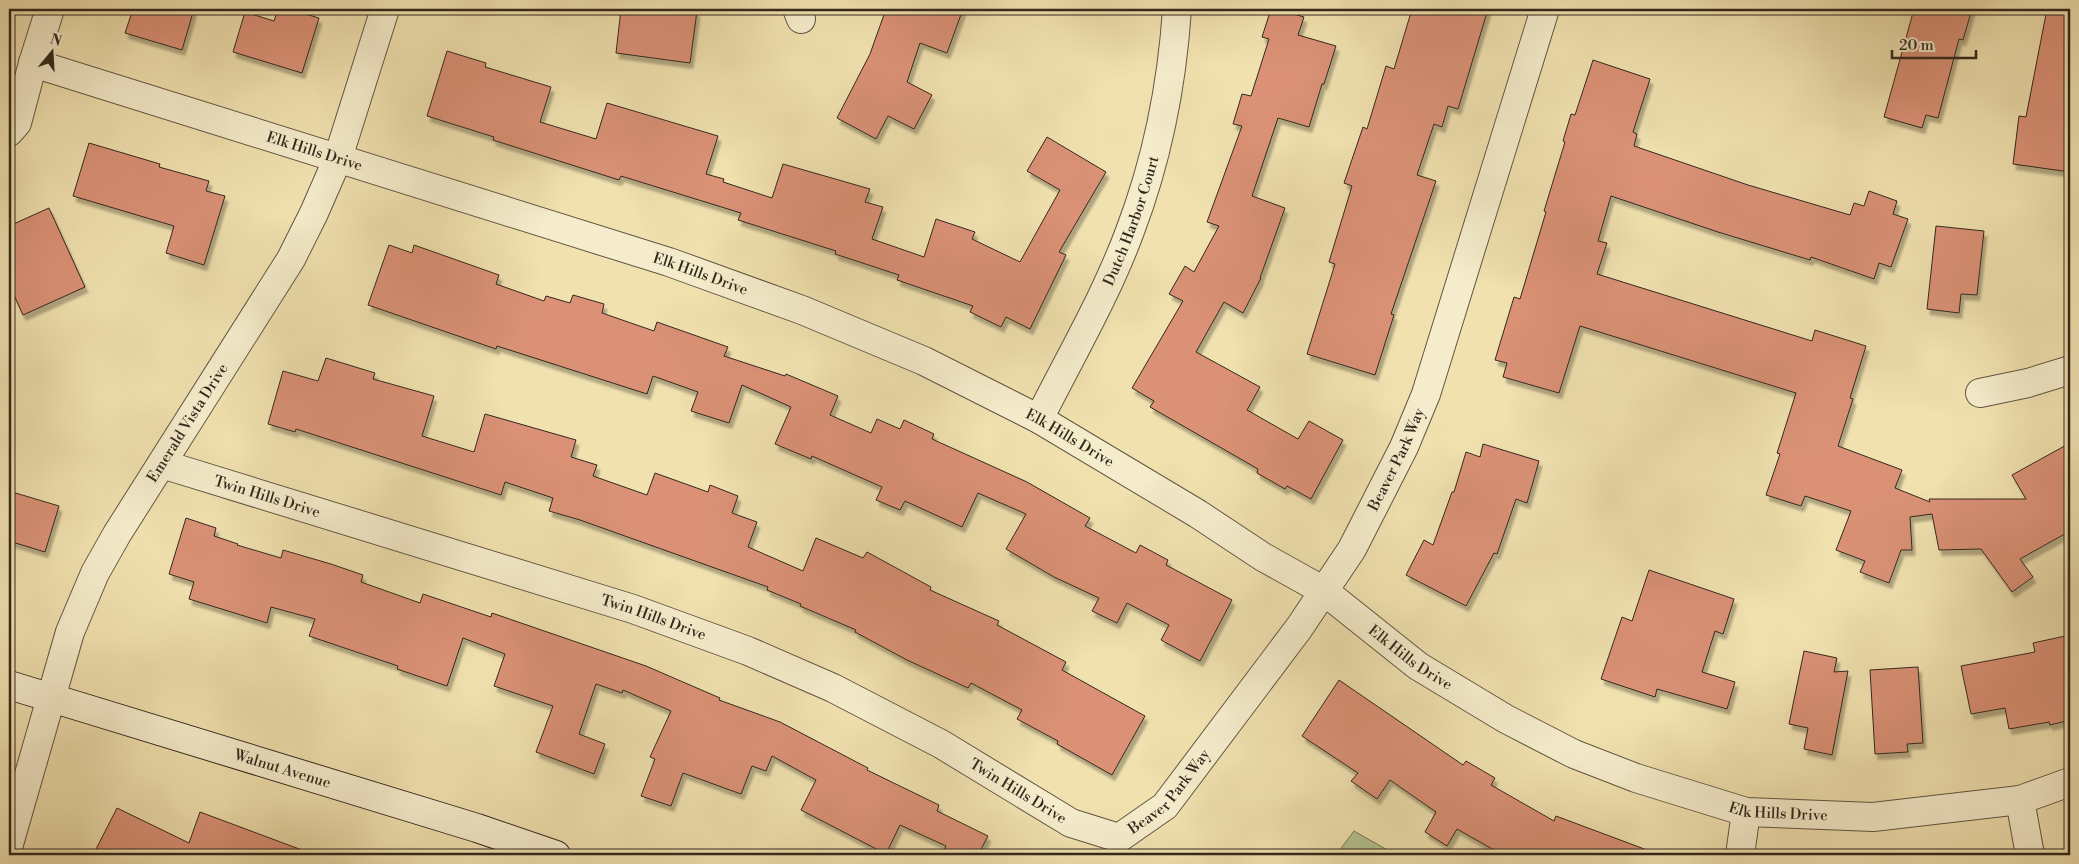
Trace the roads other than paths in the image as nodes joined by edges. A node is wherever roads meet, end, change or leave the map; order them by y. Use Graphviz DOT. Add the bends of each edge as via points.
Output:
graph roads {
  1 [pos="50,9"];
  2 [pos="386,9"];
  3 [pos="1177,9"];
  4 [pos="1545,9"];
  5 [pos="33,63"];
  6 [pos="9,132"];
  7 [pos="338,158"];
  8 [pos="2070,370"];
  9 [pos="1980,393"];
  10 [pos="1040,420"];
  11 [pos="162,464"];
  12 [pos="1324,591"];
  13 [pos="9,684"];
  14 [pos="51,697"];
  15 [pos="2070,782"];
  16 [pos="2020,800"];
  17 [pos="1746,812"];
  18 [pos="1119,838"];
  19 [pos="9,844"];
  20 [pos="556,855"];
  21 [pos="1740,855"];
  22 [pos="2030,855"];
  1 -- 5 [label="street"];
  2 -- 7 [label="street, Emerald Vista Drive"];
  3 -- 10 [label="street, Dutch Harbor Court" via="1175,48 1162,123 1146,185 1130,232"];
  4 -- 12 [label="street, Beaver Park Way" via="1426,394 1404,447 1352,549"];
  5 -- 6 [label="street" via="17,123"];
  5 -- 7 [label="street, Elk Hills Drive"];
  7 -- 10 [label="street, Elk Hills Drive" via="669,262 802,310 924,361"];
  7 -- 11 [label="street, Emerald Vista Drive" via="291,259"];
  8 -- 9 [label="street"];
  10 -- 12 [label="street, Elk Hills Drive"];
  11 -- 14 [label="street, Emerald Vista Drive" via="116,534 95,573 70,632"];
  11 -- 18 [label="street, Twin Hills Drive" via="633,609 748,651 833,688 941,744 1071,823"];
  12 -- 17 [label="street, Elk Hills Drive" via="1418,666 1506,719 1574,754 1636,778"];
  12 -- 18 [label="street, Beaver Park Way" via="1238,712 1165,806"];
  13 -- 14 [label="street, Walnut Avenue"];
  14 -- 19 [label="street, Emerald Vista Drive"];
  14 -- 20 [label="street, Walnut Avenue"];
  15 -- 16 [label="street, Elk Hills Drive"];
  16 -- 17 [label="street, Elk Hills Drive" via="1874,817"];
  16 -- 22 [label="street"];
  17 -- 21 [label="street"];
}
